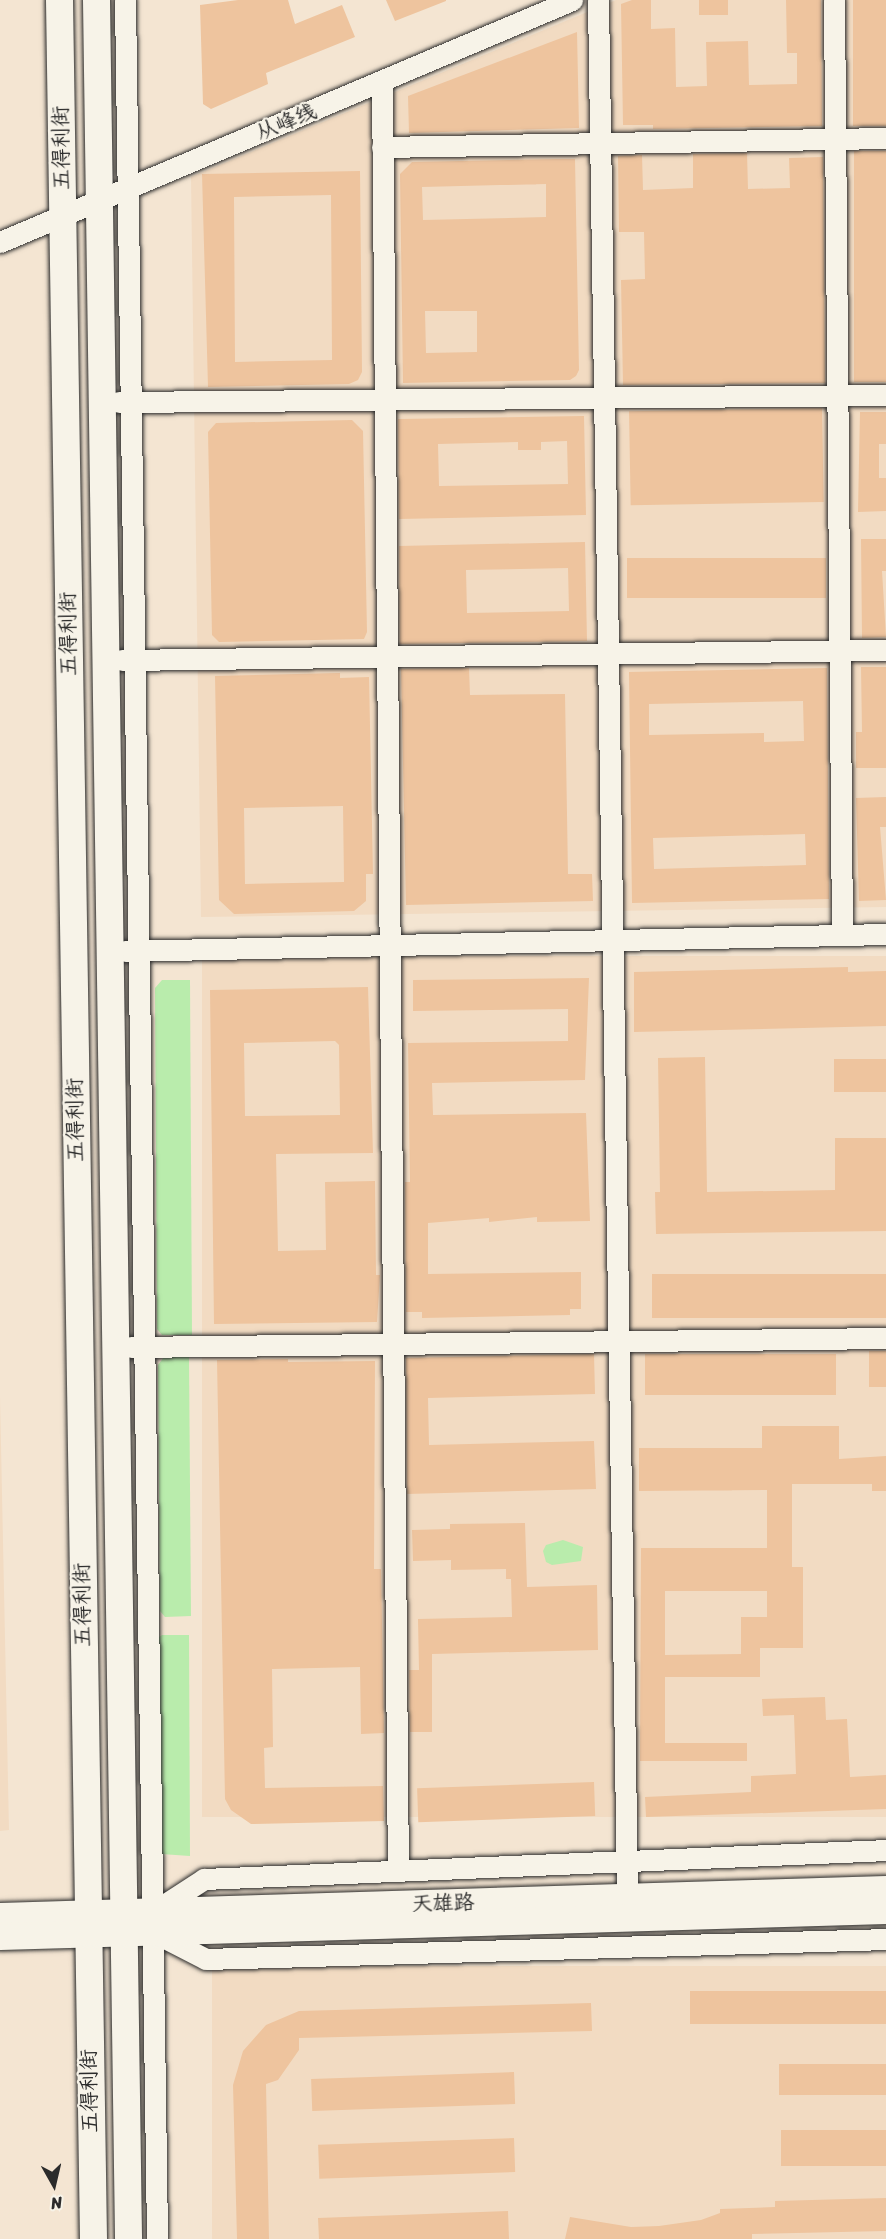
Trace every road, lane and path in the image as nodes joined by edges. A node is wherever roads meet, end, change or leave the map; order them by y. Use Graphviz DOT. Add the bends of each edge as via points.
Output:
graph roads {
  1 [pos="58,0"];
  2 [pos="96,0"];
  3 [pos="125,0"];
  4 [pos="572,0"];
  5 [pos="598,0"];
  6 [pos="834,0"];
  7 [pos="382,81"];
  8 [pos="886,138"];
  9 [pos="835,139"];
  10 [pos="598,143"];
  11 [pos="382,147"];
  12 [pos="127,190"];
  13 [pos="99,202"];
  14 [pos="62,217"];
  15 [pos="0,242"];
  16 [pos="837,395"];
  17 [pos="886,395"];
  18 [pos="604,398"];
  19 [pos="384,400"];
  20 [pos="130,402"];
  21 [pos="102,403"];
  22 [pos="886,650"];
  23 [pos="839,651"];
  24 [pos="609,654"];
  25 [pos="386,657"];
  26 [pos="105,660"];
  27 [pos="134,660"];
  28 [pos="886,934"];
  29 [pos="842,935"];
  30 [pos="613,940"];
  31 [pos="388,945"];
  32 [pos="110,951"];
  33 [pos="139,951"];
  34 [pos="886,1338"];
  35 [pos="619,1342"];
  36 [pos="391,1344"];
  37 [pos="115,1347"];
  38 [pos="144,1347"];
  39 [pos="886,1850"];
  40 [pos="626,1861"];
  41 [pos="398,1871"];
  42 [pos="886,1889"];
  43 [pos="627,1897"];
  44 [pos="886,1910"];
  45 [pos="0,1916"];
  46 [pos="153,1922"];
  47 [pos="124,1923"];
  48 [pos="86,1924"];
  49 [pos="0,1936"];
  50 [pos="886,1939"];
  51 [pos="93,2239"];
  52 [pos="128,2239"];
  53 [pos="157,2239"];
  1 -- 14 [label="main road, 五得利街"];
  2 -- 13 [label="main road, 五得利街"];
  3 -- 12 [label="street"];
  4 -- 7 [label="street, 从峰线"];
  5 -- 10 [label="street"];
  6 -- 9 [label="street"];
  7 -- 11 [label="street"];
  7 -- 12 [label="street, 从峰线"];
  8 -- 9 [label="street"];
  9 -- 10 [label="street"];
  9 -- 16 [label="street"];
  10 -- 11 [label="street"];
  10 -- 18 [label="street"];
  11 -- 19 [label="street"];
  12 -- 13 [label="street, 从峰线"];
  12 -- 20 [label="street"];
  13 -- 14 [label="street, 从峰线"];
  13 -- 21 [label="main road, 五得利街"];
  14 -- 15 [label="street, 从峰线"];
  14 -- 48 [label="main road, 五得利街"];
  16 -- 17 [label="street"];
  16 -- 18 [label="street"];
  16 -- 23 [label="street"];
  18 -- 19 [label="street"];
  18 -- 24 [label="street"];
  19 -- 20 [label="street"];
  19 -- 25 [label="street"];
  20 -- 21 [label="street"];
  20 -- 27 [label="street"];
  21 -- 26 [label="main road, 五得利街"];
  22 -- 23 [label="street"];
  23 -- 24 [label="street"];
  23 -- 29 [label="street"];
  24 -- 25 [label="street"];
  24 -- 30 [label="street"];
  25 -- 27 [label="street"];
  25 -- 31 [label="street"];
  26 -- 27 [label="street"];
  26 -- 32 [label="main road, 五得利街"];
  27 -- 33 [label="street"];
  28 -- 29 [label="street"];
  29 -- 30 [label="street"];
  30 -- 31 [label="street"];
  30 -- 35 [label="street"];
  31 -- 33 [label="street"];
  31 -- 36 [label="street"];
  32 -- 33 [label="street"];
  32 -- 37 [label="main road, 五得利街"];
  33 -- 38 [label="street"];
  34 -- 35 [label="street"];
  35 -- 36 [label="street"];
  35 -- 40 [label="street"];
  36 -- 38 [label="street"];
  36 -- 41 [label="street"];
  37 -- 38 [label="street"];
  37 -- 47 [label="main road, 五得利街"];
  38 -- 46 [label="street"];
  39 -- 40 [label="street"];
  40 -- 41 [label="street"];
  40 -- 43 [label="street"];
  41 -- 46 [label="street" via="204,1879"];
  42 -- 43 [label="main road, 天雄路"];
  43 -- 46 [label="main road, 天雄路"];
  44 -- 46 [label="main road, 天雄路"];
  45 -- 48 [label="main road, 天雄路"];
  46 -- 47 [label="main road, 天雄路"];
  46 -- 50 [label="street" via="206,1959"];
  46 -- 53 [label="street"];
  47 -- 48 [label="main road, 天雄路"];
  47 -- 52 [label="main road, 五得利街"];
  48 -- 49 [label="main road, 天雄路"];
  48 -- 51 [label="main road, 五得利街"];
}
